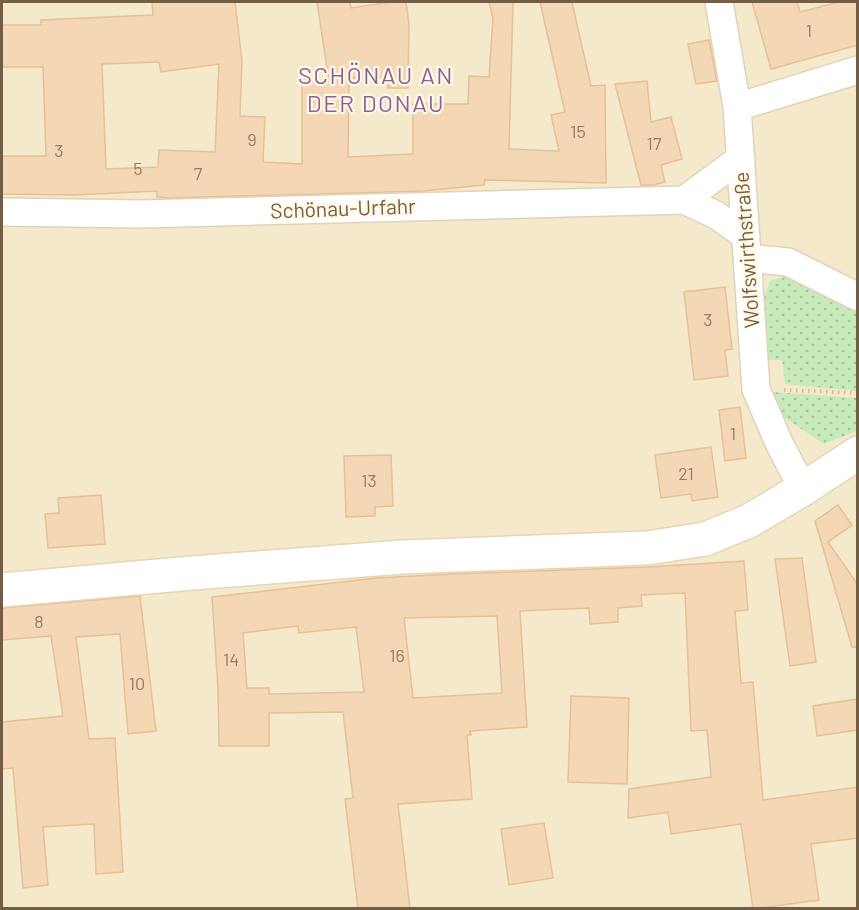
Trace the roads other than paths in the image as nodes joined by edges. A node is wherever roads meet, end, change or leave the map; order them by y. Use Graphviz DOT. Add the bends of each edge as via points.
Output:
graph roads {
  1 [pos="719,2"];
  2 [pos="858,70"];
  3 [pos="737,107"];
  4 [pos="741,158"];
  5 [pos="684,200"];
  6 [pos="2,212"];
  7 [pos="746,247"];
  8 [pos="858,297"];
  9 [pos="858,453"];
  10 [pos="802,489"];
  11 [pos="2,590"];
  1 -- 3 [label="street, Wolfswirthstraße"];
  2 -- 3 [label="street"];
  3 -- 4 [label="street, Wolfswirthstraße"];
  4 -- 5 [label="street"];
  4 -- 7 [label="street, Wolfswirthstraße"];
  5 -- 6 [label="street, Schönau-Urfahr" via="141,214"];
  5 -- 7 [label="street, Schönau-Urfahr" via="716,215"];
  7 -- 8 [label="street" via="788,262"];
  7 -- 10 [label="street, Wolfswirthstraße" via="756,389"];
  9 -- 10 [label="street"];
  10 -- 11 [label="street" via="749,521 705,539 647,548 403,557"];
}
